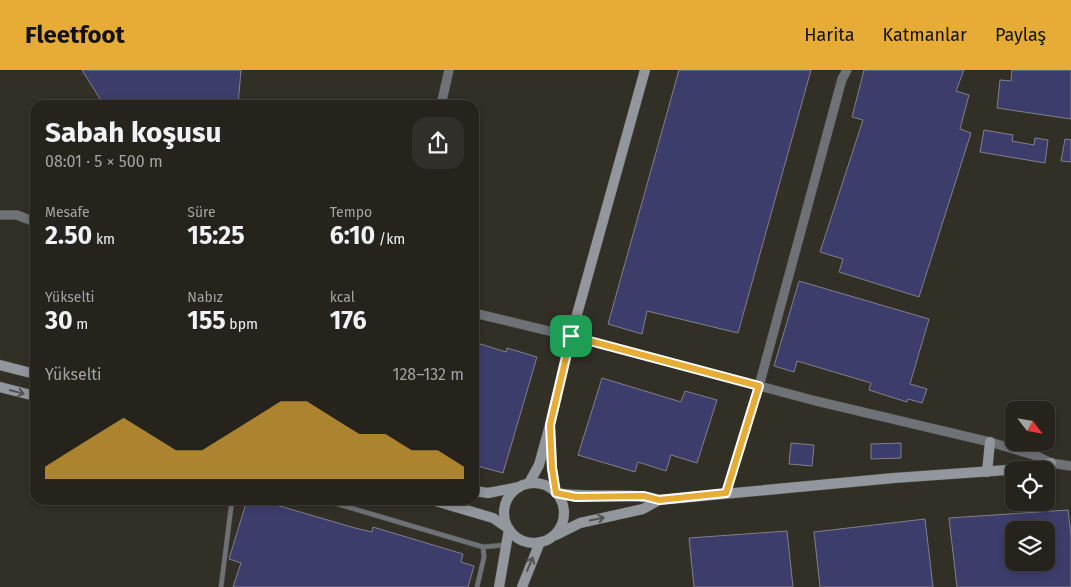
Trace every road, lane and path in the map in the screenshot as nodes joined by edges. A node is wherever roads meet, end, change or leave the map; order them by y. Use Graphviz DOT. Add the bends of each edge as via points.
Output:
graph roads {
  1 [pos="449,70"];
  2 [pos="645,70"];
  3 [pos="847,70"];
  4 [pos="441,100"];
  5 [pos="0,214"];
  6 [pos="30,220"];
  7 [pos="479,314"];
  8 [pos="571,336"];
  9 [pos="0,365"];
  10 [pos="30,373"];
  11 [pos="759,386"];
  12 [pos="0,387"];
  13 [pos="30,395"];
  14 [pos="550,425"];
  15 [pos="990,442"];
  16 [pos="1046,461"];
  17 [pos="1055,464"];
  18 [pos="1071,466"];
  19 [pos="1005,471"];
  20 [pos="987,472"];
  21 [pos="525,485"];
  22 [pos="479,492"];
  23 [pos="556,493"];
  24 [pos="726,493"];
  25 [pos="659,500"];
  26 [pos="231,505"];
  27 [pos="341,505"];
  28 [pos="449,505"];
  29 [pos="509,530"];
  30 [pos="552,537"];
  31 [pos="540,542"];
  32 [pos="506,545"];
  33 [pos="483,547"];
  34 [pos="221,587"];
  35 [pos="477,587"];
  36 [pos="499,587"];
  37 [pos="522,587"];
  1 -- 4 [label="street"];
  2 -- 8 [label="street"];
  3 -- 11 [label="street"];
  5 -- 6 [label="street"];
  7 -- 8 [label="street"];
  8 -- 11 [label="street"];
  8 -- 14 [label="street"];
  9 -- 10 [label="street"];
  11 -- 15 [label="street"];
  11 -- 24 [label="street"];
  12 -- 13 [label="street, one-way"];
  14 -- 21 [label="street" via="539,466"];
  14 -- 23 [label="street"];
  15 -- 16 [label="street"];
  15 -- 20 [label="street"];
  17 -- 18 [label="street"];
  19 -- 20 [label="street"];
  20 -- 24 [label="street"];
  21 -- 22 [label="street"];
  21 -- 23 [label="street" via="539,484"];
  21 -- 29 [label="street" via="506,501 504,511"];
  23 -- 25 [label="street" via="576,497 644,496"];
  23 -- 30 [label="street" via="564,511 559,530"];
  24 -- 25 [label="street"];
  30 -- 25 [label="street, one-way" via="580,523 643,509"];
  26 -- 34 [label="lane"];
  27 -- 33 [label="lane"];
  28 -- 29 [label="street" via="493,518"];
  29 -- 31 [label="street" via="524,542"];
  29 -- 32 [label="street"];
  30 -- 31 [label="street"];
  37 -- 31 [label="street, one-way"];
  32 -- 33 [label="lane"];
  32 -- 36 [label="street"];
  33 -- 35 [label="lane"];
}
